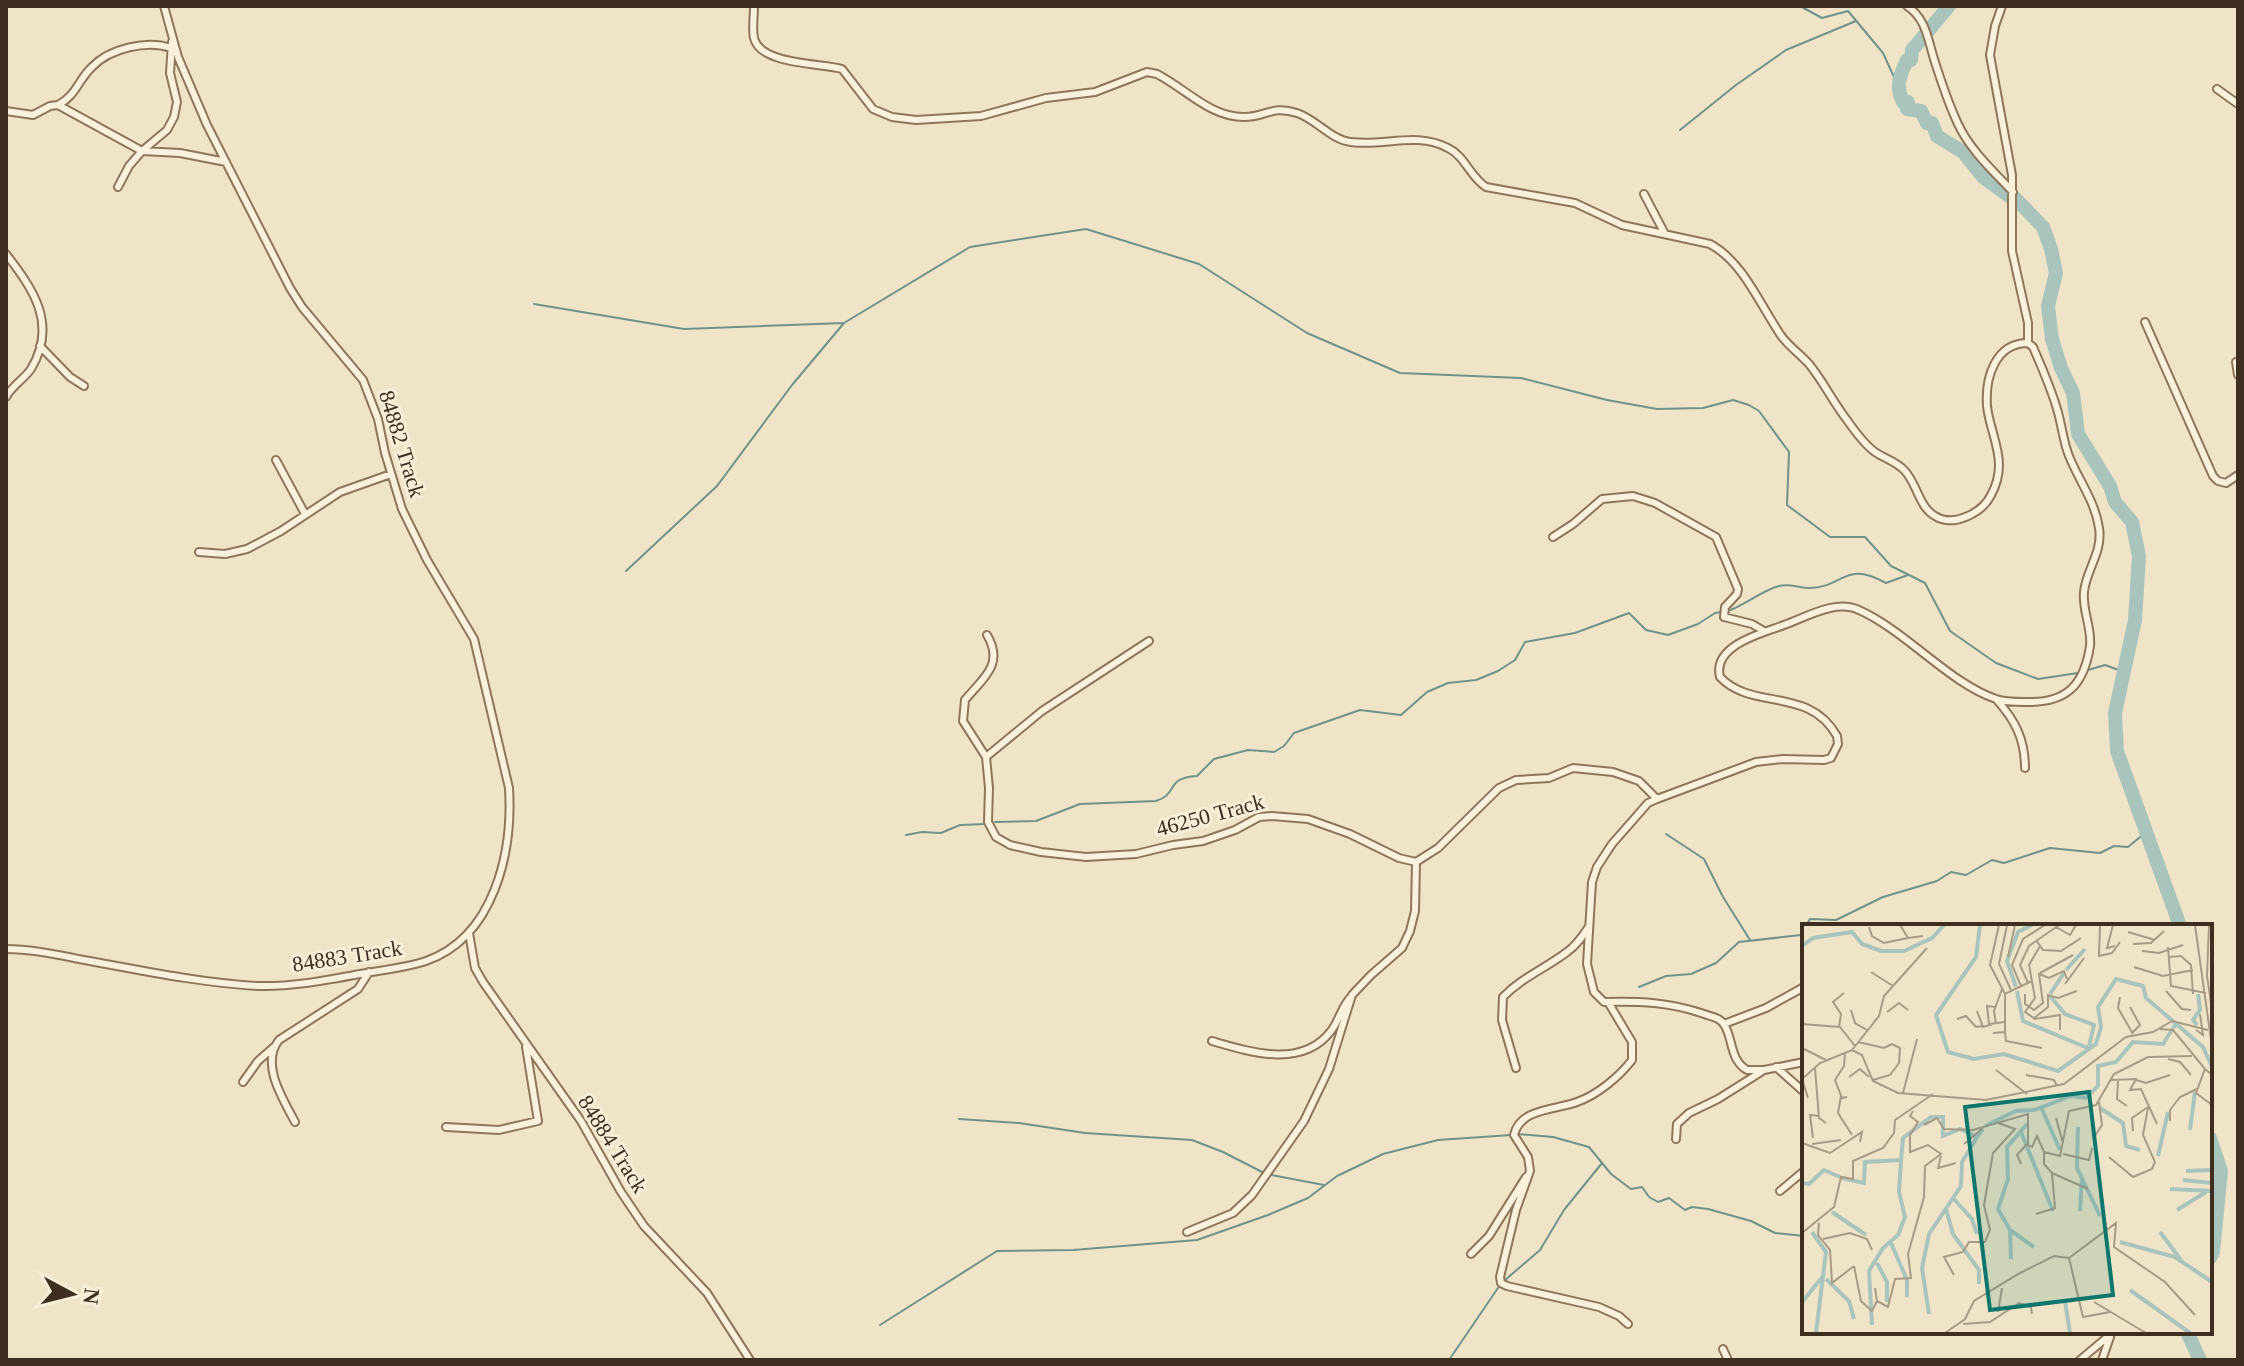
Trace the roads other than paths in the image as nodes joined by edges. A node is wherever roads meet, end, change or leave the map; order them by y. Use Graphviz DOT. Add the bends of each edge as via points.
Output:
graph roads {
  1 [pos="164,6"];
  2 [pos="754,6"];
  3 [pos="1907,6"];
  4 [pos="2002,6"];
  5 [pos="172,38"];
  6 [pos="171,48"];
  7 [pos="2217,89"];
  8 [pos="2238,104"];
  9 [pos="58,105"];
  10 [pos="6,111"];
  11 [pos="142,151"];
  12 [pos="226,162"];
  13 [pos="118,187"];
  14 [pos="2013,192"];
  15 [pos="1644,194"];
  16 [pos="1665,234"];
  17 [pos="6,254"];
  18 [pos="2145,322"];
  19 [pos="2028,343"];
  20 [pos="40,346"];
  21 [pos="2236,362"];
  22 [pos="2238,375"];
  23 [pos="84,386"];
  24 [pos="6,397"];
  25 [pos="276,460"];
  26 [pos="391,474"];
  27 [pos="2238,475"];
  28 [pos="305,514"];
  29 [pos="1553,537"];
  30 [pos="199,552"];
  31 [pos="1764,631"];
  32 [pos="987,635"];
  33 [pos="1149,641"];
  34 [pos="1996,699"];
  35 [pos="986,757"];
  36 [pos="2025,768"];
  37 [pos="1657,799"];
  38 [pos="1416,862"];
  39 [pos="1591,925"];
  40 [pos="469,933"];
  41 [pos="6,949"];
  42 [pos="369,972"];
  43 [pos="1802,988"];
  44 [pos="1352,995"];
  45 [pos="1608,1002"];
  46 [pos="1724,1024"];
  47 [pos="1212,1041"];
  48 [pos="525,1043"];
  49 [pos="274,1047"];
  50 [pos="1802,1062"];
  51 [pos="1776,1067"];
  52 [pos="1516,1068"];
  53 [pos="1764,1070"];
  54 [pos="243,1082"];
  55 [pos="1802,1090"];
  56 [pos="295,1122"];
  57 [pos="446,1127"];
  58 [pos="1676,1139"];
  59 [pos="1530,1171"];
  60 [pos="1802,1173"];
  61 [pos="1780,1191"];
  62 [pos="1187,1232"];
  63 [pos="1471,1254"];
  64 [pos="1628,1324"];
  65 [pos="2110,1334"];
  66 [pos="2111,1334"];
  67 [pos="1723,1349"];
  68 [pos="750,1360"];
  69 [pos="1728,1360"];
  70 [pos="2080,1360"];
  71 [pos="2102,1360"];
  1 -- 5 [label="street"];
  2 -- 16 [label="street" via="754,38 760,47 791,62 842,69 869,106 892,117 981,116 1046,98 1095,92 1147,72 1220,114 1241,117 1286,110 1348,142 1397,139 1439,144 1457,154 1486,187 1575,203 1614,222"];
  3 -- 14 [label="street" via="1927,33 1957,122"];
  4 -- 14 [label="street" via="1990,55"];
  5 -- 6 [label="street"];
  5 -- 12 [label="street, 84882 Track"];
  6 -- 9 [label="street" via="149,45 104,57"];
  6 -- 11 [label="street" via="174,117"];
  7 -- 8 [label="street"];
  9 -- 10 [label="street" via="33,115"];
  9 -- 11 [label="street"];
  11 -- 12 [label="street"];
  11 -- 13 [label="street"];
  12 -- 26 [label="street, 84882 Track" via="290,288 363,380"];
  14 -- 19 [label="street" via="2012,251"];
  15 -- 16 [label="street"];
  16 -- 19 [label="street" via="1722,250 1848,421 1876,453 1908,474 1931,514 1940,519 1975,512 1992,494 1999,467 1987,406 1990,371 2004,351"];
  17 -- 20 [label="street" via="41,309"];
  18 -- 27 [label="street" via="2213,476 2226,483"];
  19 -- 34 [label="street" via="2053,394 2071,461 2093,502 2100,543 2084,594 2090,642 2077,683 2054,700"];
  20 -- 23 [label="street"];
  20 -- 24 [label="street" via="31,369"];
  21 -- 22 [label="street"];
  25 -- 28 [label="street"];
  26 -- 28 [label="street" via="340,492"];
  26 -- 40 [label="street, 84882 Track" via="414,535 474,639 505,766 508,845 497,887"];
  28 -- 30 [label="street" via="247,549"];
  29 -- 31 [label="street" via="1602,499 1633,496 1655,503 1716,537 1738,589 1724,617"];
  31 -- 34 [label="street" via="1827,608 1854,608"];
  31 -- 37 [label="street" via="1726,655 1720,677 1740,690 1796,703 1820,715 1837,736 1836,753 1824,760 1756,762"];
  32 -- 35 [label="street, 46250 Track" via="993,663 965,700 962,713"];
  33 -- 35 [label="street" via="1042,711"];
  34 -- 36 [label="street" via="2020,733"];
  35 -- 38 [label="street, 46250 Track" via="991,830 1002,842 1024,849 1086,857 1136,854 1203,841 1272,816 1308,819"];
  37 -- 38 [label="street" via="1639,781 1613,772 1573,768 1549,778 1516,780 1499,788 1438,848"];
  37 -- 39 [label="street" via="1648,803 1597,867"];
  38 -- 44 [label="street" via="1414,923 1406,940"];
  39 -- 45 [label="street" via="1590,982 1599,999"];
  39 -- 52 [label="street" via="1566,953 1503,997 1502,1020"];
  40 -- 42 [label="street, 84883 Track" via="428,960"];
  40 -- 48 [label="street, 84884 Track" via="475,968"];
  41 -- 42 [label="street, 84883 Track" via="273,985"];
  42 -- 49 [label="street" via="358,989"];
  43 -- 46 [label="street"];
  44 -- 47 [label="street" via="1329,1034 1291,1054 1274,1056"];
  44 -- 62 [label="street" via="1319,1095 1284,1151 1233,1213"];
  45 -- 46 [label="street" via="1677,1004"];
  45 -- 59 [label="street" via="1632,1042 1632,1060 1589,1096 1520,1122 1514,1135"];
  46 -- 53 [label="street" via="1741,1066"];
  48 -- 57 [label="street" via="538,1121 499,1130"];
  48 -- 68 [label="street, 84884 Track" via="581,1121 644,1226 707,1293"];
  49 -- 54 [label="street"];
  49 -- 56 [label="street" via="271,1066"];
  50 -- 51 [label="street"];
  51 -- 53 [label="street"];
  51 -- 55 [label="street"];
  53 -- 58 [label="street" via="1689,1113 1677,1124"];
  59 -- 63 [label="street" via="1489,1236"];
  59 -- 64 [label="street" via="1501,1283 1599,1307"];
  60 -- 61 [label="street"];
  65 -- 70 [label="street"];
  66 -- 71 [label="street"];
  67 -- 69 [label="street"];
}
